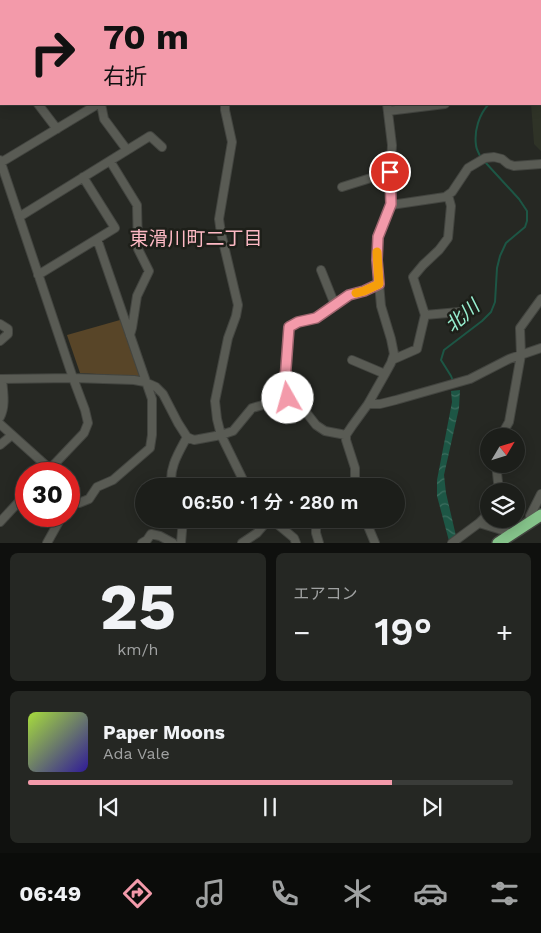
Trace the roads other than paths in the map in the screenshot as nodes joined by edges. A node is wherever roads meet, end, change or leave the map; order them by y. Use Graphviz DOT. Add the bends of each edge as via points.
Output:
graph roads {
  1 [pos="39,105"];
  2 [pos="97,105"];
  3 [pos="99,105"];
  4 [pos="226,105"];
  5 [pos="430,105"];
  6 [pos="387,108"];
  7 [pos="57,129"];
  8 [pos="162,147"];
  9 [pos="127,150"];
  10 [pos="110,160"];
  11 [pos="0,162"];
  12 [pos="541,164"];
  13 [pos="390,172"];
  14 [pos="83,177"];
  15 [pos="342,187"];
  16 [pos="448,195"];
  17 [pos="391,204"];
  18 [pos="19,217"];
  19 [pos="97,239"];
  20 [pos="321,270"];
  21 [pos="38,275"];
  22 [pos="379,284"];
  23 [pos="541,299"];
  24 [pos="334,305"];
  25 [pos="459,312"];
  26 [pos="425,316"];
  27 [pos="0,324"];
  28 [pos="130,336"];
  29 [pos="0,341"];
  30 [pos="541,348"];
  31 [pos="520,355"];
  32 [pos="352,360"];
  33 [pos="392,360"];
  34 [pos="385,374"];
  35 [pos="73,378"];
  36 [pos="1,379"];
  37 [pos="146,382"];
  38 [pos="288,398"];
  39 [pos="368,404"];
  40 [pos="0,416"];
  41 [pos="0,424"];
  42 [pos="506,428"];
  43 [pos="12,435"];
  44 [pos="221,435"];
  45 [pos="346,435"];
  46 [pos="187,437"];
  47 [pos="0,445"];
  48 [pos="39,462"];
  49 [pos="57,462"];
  50 [pos="171,478"];
  51 [pos="242,478"];
  52 [pos="355,478"];
  53 [pos="541,494"];
  54 [pos="80,503"];
  55 [pos="15,506"];
  56 [pos="541,506"];
  57 [pos="541,515"];
  58 [pos="0,522"];
  59 [pos="479,523"];
  60 [pos="56,527"];
  61 [pos="182,528"];
  62 [pos="261,528"];
  63 [pos="281,528"];
  64 [pos="316,528"];
  65 [pos="369,528"];
  66 [pos="504,531"];
  67 [pos="47,543"];
  68 [pos="142,543"];
  69 [pos="173,543"];
  70 [pos="182,543"];
  71 [pos="242,543"];
  72 [pos="296,543"];
  73 [pos="319,543"];
  74 [pos="375,543"];
  75 [pos="452,543"];
  76 [pos="498,543"];
  1 -- 7 [label="street"];
  2 -- 7 [label="street"];
  3 -- 9 [label="street" via="104,119"];
  4 -- 44 [label="street" via="232,142 219,219 238,305 215,401"];
  5 -- 6 [label="street"];
  6 -- 13 [label="street" via="392,145"];
  7 -- 11 [label="street"];
  8 -- 9 [label="street" via="150,136"];
  9 -- 10 [label="street"];
  10 -- 14 [label="street"];
  10 -- 28 [label="street" via="137,204 138,249 149,271 138,296"];
  11 -- 18 [label="street"];
  12 -- 16 [label="street" via="514,166 502,159 486,158 468,168"];
  13 -- 15 [label="street"];
  13 -- 17 [label="street"];
  14 -- 18 [label="street"];
  14 -- 19 [label="street" via="115,228"];
  16 -- 17 [label="street"];
  16 -- 26 [label="street" via="451,206 448,238 414,277"];
  17 -- 22 [label="street" via="378,237"];
  18 -- 21 [label="street"];
  19 -- 21 [label="street"];
  19 -- 28 [label="street"];
  20 -- 24 [label="street"];
  21 -- 35 [label="street"];
  22 -- 24 [label="street" via="349,295"];
  22 -- 33 [label="street" via="381,306 394,354"];
  23 -- 31 [label="street" via="520,328"];
  24 -- 38 [label="street" via="316,318 289,327 285,381"];
  25 -- 26 [label="street"];
  26 -- 33 [label="street" via="417,349"];
  27 -- 29 [label="street" via="8,329 8,334"];
  28 -- 37 [label="street"];
  30 -- 31 [label="street"];
  31 -- 39 [label="street" via="462,382 388,402"];
  31 -- 42 [label="street"];
  32 -- 34 [label="street"];
  33 -- 34 [label="street"];
  34 -- 39 [label="street"];
  35 -- 36 [label="street"];
  35 -- 37 [label="street"];
  35 -- 49 [label="street" via="88,422 84,433"];
  36 -- 40 [label="street" via="3,403"];
  37 -- 46 [label="street" via="163,394"];
  37 -- 54 [label="street" via="152,399 150,448 113,480 97,487 89,499"];
  38 -- 44 [label="street" via="252,408 233,431"];
  38 -- 45 [label="street" via="295,398 316,425 325,431"];
  39 -- 45 [label="street"];
  41 -- 43 [label="street"];
  43 -- 47 [label="street"];
  43 -- 48 [label="street"];
  44 -- 46 [label="street" via="194,440"];
  44 -- 51 [label="street"];
  45 -- 52 [label="street"];
  46 -- 50 [label="street"];
  53 -- 56 [label="street" via="530,516"];
  55 -- 58 [label="street"];
  57 -- 76 [label="highway"];
  59 -- 66 [label="street"];
  59 -- 75 [label="street"];
  60 -- 67 [label="street"];
  61 -- 70 [label="street"];
  62 -- 71 [label="street"];
  63 -- 72 [label="street"];
  64 -- 73 [label="street"];
  65 -- 74 [label="street"];
  68 -- 69 [label="street" via="151,534"];
}
